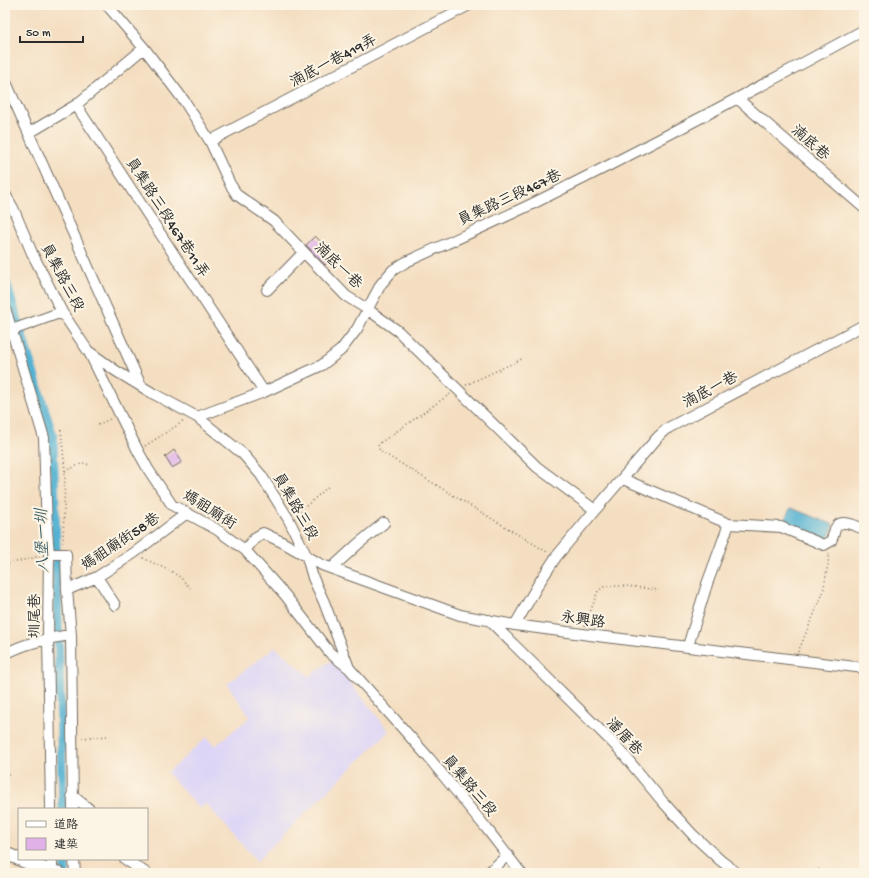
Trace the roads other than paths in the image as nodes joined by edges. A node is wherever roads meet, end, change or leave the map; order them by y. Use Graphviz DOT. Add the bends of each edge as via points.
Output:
graph roads {
  1 [pos="107,5"];
  2 [pos="469,5"];
  3 [pos="864,30"];
  4 [pos="144,48"];
  5 [pos="5,80"];
  6 [pos="738,99"];
  7 [pos="76,105"];
  8 [pos="29,133"];
  9 [pos="210,141"];
  10 [pos="5,194"];
  11 [pos="864,208"];
  12 [pos="304,252"];
  13 [pos="267,290"];
  14 [pos="5,308"];
  15 [pos="367,308"];
  16 [pos="62,312"];
  17 [pos="864,325"];
  18 [pos="12,330"];
  19 [pos="88,350"];
  20 [pos="141,386"];
  21 [pos="264,392"];
  22 [pos="196,417"];
  23 [pos="623,478"];
  24 [pos="594,510"];
  25 [pos="187,513"];
  26 [pos="384,523"];
  27 [pos="729,524"];
  28 [pos="864,529"];
  29 [pos="245,550"];
  30 [pos="49,554"];
  31 [pos="307,557"];
  32 [pos="332,568"];
  33 [pos="97,577"];
  34 [pos="67,590"];
  35 [pos="115,604"];
  36 [pos="489,620"];
  37 [pos="515,624"];
  38 [pos="71,635"];
  39 [pos="48,638"];
  40 [pos="688,646"];
  41 [pos="5,654"];
  42 [pos="350,668"];
  43 [pos="864,668"];
  44 [pos="72,795"];
  45 [pos="51,808"];
  46 [pos="73,808"];
  47 [pos="88,808"];
  48 [pos="5,853"];
  49 [pos="508,855"];
  50 [pos="18,860"];
  51 [pos="19,860"];
  52 [pos="52,860"];
  53 [pos="74,860"];
  54 [pos="126,860"];
  55 [pos="38,870"];
  56 [pos="54,872"];
  57 [pos="75,873"];
  58 [pos="146,873"];
  59 [pos="488,873"];
  60 [pos="522,873"];
  61 [pos="737,873"];
  1 -- 4 [label="street, 湳底一巷"];
  2 -- 9 [label="street, 湳底一巷419弄"];
  3 -- 6 [label="street, 員集路三段467巷"];
  4 -- 7 [label="street"];
  4 -- 9 [label="street, 湳底一巷" via="185,102"];
  5 -- 8 [label="street"];
  6 -- 11 [label="street, 湳底巷"];
  6 -- 15 [label="street, 員集路三段467巷" via="531,204 406,262 393,270 381,284"];
  7 -- 8 [label="street"];
  7 -- 21 [label="street, 員集路三段467巷11弄"];
  8 -- 20 [label="street"];
  9 -- 12 [label="street, 湳底一巷" via="237,195 274,221"];
  10 -- 16 [label="street, 員集路三段"];
  12 -- 13 [label="street"];
  12 -- 15 [label="street, 湳底一巷" via="346,296"];
  14 -- 18 [label="street, 圳尾巷"];
  15 -- 21 [label="street, 員集路三段467巷" via="357,329 341,350 322,365"];
  15 -- 24 [label="street, 湳底一巷" via="398,332 458,388 537,467"];
  16 -- 18 [label="street"];
  16 -- 19 [label="street, 員集路三段"];
  17 -- 23 [label="street, 湳底一巷" via="668,428"];
  18 -- 30 [label="street, 圳尾巷" via="44,438"];
  19 -- 20 [label="street, 員集路三段"];
  19 -- 25 [label="street, 媽祖廟街" via="148,468 172,505"];
  20 -- 22 [label="street, 員集路三段"];
  21 -- 22 [label="street, 員集路三段467巷"];
  22 -- 31 [label="street, 員集路三段" via="243,454 261,475 289,520"];
  23 -- 24 [label="street, 湳底一巷"];
  23 -- 27 [label="street"];
  24 -- 37 [label="street, 湳底一巷" via="556,557"];
  25 -- 29 [label="street, 媽祖廟街"];
  25 -- 33 [label="street, 媽祖廟街58巷"];
  26 -- 32 [label="street"];
  27 -- 28 [label="street" via="781,527 824,545 831,542 836,527 843,522"];
  27 -- 40 [label="street"];
  29 -- 31 [label="street, 永興路" via="263,532"];
  29 -- 42 [label="street, 媽祖廟街" via="285,595 330,653"];
  30 -- 34 [label="street" via="66,554"];
  30 -- 39 [label="street, 圳尾巷"];
  31 -- 32 [label="street, 永興路"];
  31 -- 42 [label="street, 員集路三段"];
  32 -- 36 [label="street, 永興路" via="460,615"];
  33 -- 34 [label="street, 媽祖廟街58巷"];
  33 -- 35 [label="street"];
  34 -- 38 [label="street"];
  36 -- 37 [label="street, 永興路"];
  36 -- 61 [label="street, 潘厝巷" via="619,750 693,835"];
  37 -- 40 [label="street, 永興路"];
  38 -- 39 [label="street"];
  38 -- 44 [label="street"];
  39 -- 41 [label="street"];
  39 -- 45 [label="street, 圳尾巷"];
  40 -- 43 [label="street, 永興路"];
  42 -- 49 [label="street, 員集路三段" via="429,758"];
  44 -- 46 [label="street"];
  44 -- 47 [label="street"];
  48 -- 50 [label="main road"];
  49 -- 59 [label="street"];
  49 -- 60 [label="street, 員集路三段"];
  51 -- 55 [label="main road"];
  52 -- 56 [label="street"];
  53 -- 57 [label="street"];
  54 -- 58 [label="street"];
  55 -- 56 [label="main road"];
}
